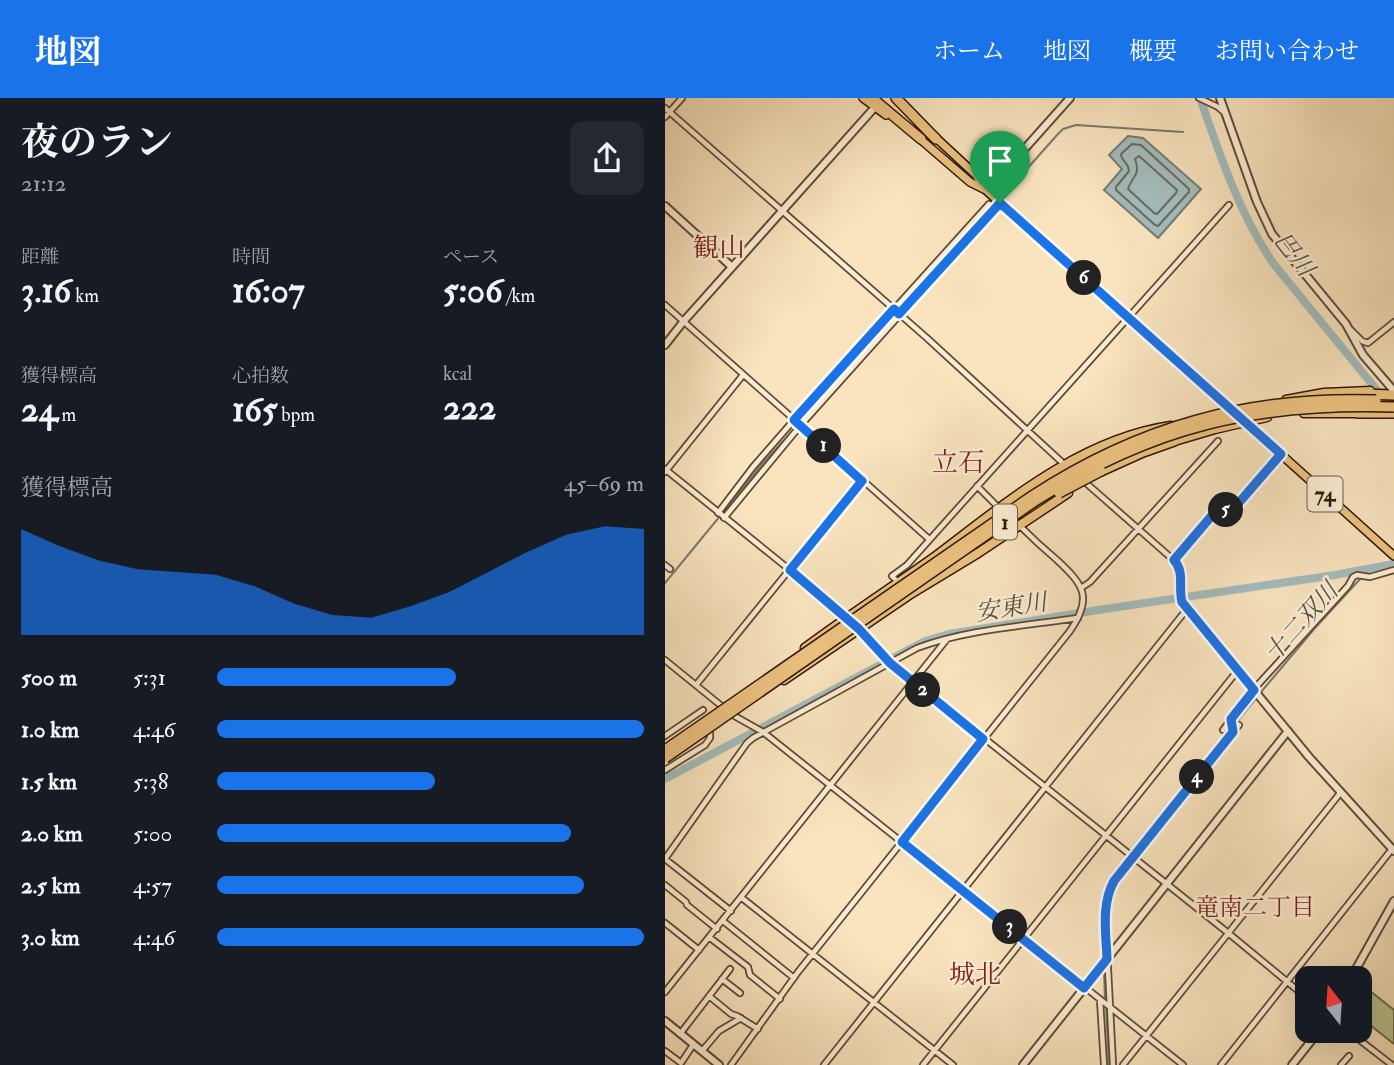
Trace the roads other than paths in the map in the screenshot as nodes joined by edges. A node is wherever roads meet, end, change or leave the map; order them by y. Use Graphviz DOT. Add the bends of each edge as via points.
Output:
graph roads {
  1 [pos="682,98"];
  2 [pos="863,98"];
  3 [pos="898,98"];
  4 [pos="1070,98"];
  5 [pos="1199,98"];
  6 [pos="1220,98"];
  7 [pos="874,102"];
  8 [pos="667,110"];
  9 [pos="1226,113"];
  10 [pos="665,117"];
  11 [pos="922,139"];
  12 [pos="936,139"];
  13 [pos="987,191"];
  14 [pos="1000,203"];
  15 [pos="989,204"];
  16 [pos="1229,205"];
  17 [pos="665,206"];
  18 [pos="781,212"];
  19 [pos="732,267"];
  20 [pos="665,306"];
  21 [pos="894,309"];
  22 [pos="899,314"];
  23 [pos="1128,317"];
  24 [pos="683,322"];
  25 [pos="1394,322"];
  26 [pos="1346,324"];
  27 [pos="665,345"];
  28 [pos="743,375"];
  29 [pos="1394,392"];
  30 [pos="1360,393"];
  31 [pos="1394,401"];
  32 [pos="1394,407"];
  33 [pos="1231,409"];
  34 [pos="1358,413"];
  35 [pos="1394,414"];
  36 [pos="794,420"];
  37 [pos="1244,421"];
  38 [pos="1174,425"];
  39 [pos="800,426"];
  40 [pos="1026,430"];
  41 [pos="1174,441"];
  42 [pos="1218,441"];
  43 [pos="1281,454"];
  44 [pos="1065,465"];
  45 [pos="666,470"];
  46 [pos="862,481"];
  47 [pos="1086,483"];
  48 [pos="977,486"];
  49 [pos="999,508"];
  50 [pos="718,513"];
  51 [pos="724,518"];
  52 [pos="1018,525"];
  53 [pos="1138,528"];
  54 [pos="929,539"];
  55 [pos="1393,555"];
  56 [pos="1174,560"];
  57 [pos="665,565"];
  58 [pos="670,569"];
  59 [pos="926,569"];
  60 [pos="790,570"];
  61 [pos="1394,570"];
  62 [pos="898,582"];
  63 [pos="1081,588"];
  64 [pos="891,601"];
  65 [pos="1189,611"];
  66 [pos="845,617"];
  67 [pos="1079,618"];
  68 [pos="859,629"];
  69 [pos="947,638"];
  70 [pos="812,648"];
  71 [pos="666,662"];
  72 [pos="890,663"];
  73 [pos="1238,670"];
  74 [pos="785,675"];
  75 [pos="913,682"];
  76 [pos="696,685"];
  77 [pos="1257,693"];
  78 [pos="724,708"];
  79 [pos="703,710"];
  80 [pos="732,714"];
  81 [pos="1231,719"];
  82 [pos="681,725"];
  83 [pos="1239,725"];
  84 [pos="710,728"];
  85 [pos="1223,730"];
  86 [pos="1288,730"];
  87 [pos="691,731"];
  88 [pos="763,732"];
  89 [pos="1233,732"];
  90 [pos="665,736"];
  91 [pos="983,739"];
  92 [pos="665,743"];
  93 [pos="665,750"];
  94 [pos="665,759"];
  95 [pos="665,767"];
  96 [pos="830,785"];
  97 [pos="1045,788"];
  98 [pos="1341,792"];
  99 [pos="1105,835"];
  100 [pos="902,842"];
  101 [pos="1393,850"];
  102 [pos="1132,857"];
  103 [pos="665,859"];
  104 [pos="1167,884"];
  105 [pos="665,885"];
  106 [pos="964,891"];
  107 [pos="742,898"];
  108 [pos="1394,901"];
  109 [pos="731,911"];
  110 [pos="723,921"];
  111 [pos="665,923"];
  112 [pos="717,929"];
  113 [pos="1227,932"];
  114 [pos="709,937"];
  115 [pos="1024,938"];
  116 [pos="699,950"];
  117 [pos="812,954"];
  118 [pos="1107,959"];
  119 [pos="1359,966"];
  120 [pos="730,969"];
  121 [pos="794,978"];
  122 [pos="722,979"];
  123 [pos="1287,982"];
  124 [pos="1084,988"];
  125 [pos="1295,988"];
  126 [pos="665,992"];
  127 [pos="740,993"];
  128 [pos="709,996"];
  129 [pos="780,999"];
  130 [pos="1100,1000"];
  131 [pos="874,1003"];
  132 [pos="1110,1008"];
  133 [pos="741,1018"];
  134 [pos="665,1021"];
  135 [pos="758,1029"];
  136 [pos="680,1034"];
  137 [pos="1146,1034"];
  138 [pos="1309,1043"];
  139 [pos="1364,1043"];
  140 [pos="693,1044"];
  141 [pos="935,1050"];
  142 [pos="665,1051"];
  143 [pos="702,1051"];
  144 [pos="1349,1056"];
  145 [pos="1392,1064"];
  146 [pos="719,1065"];
  147 [pos="731,1065"];
  148 [pos="824,1065"];
  149 [pos="923,1065"];
  150 [pos="953,1065"];
  151 [pos="1023,1065"];
  152 [pos="1104,1065"];
  153 [pos="1112,1065"];
  154 [pos="1123,1065"];
  155 [pos="1184,1065"];
  156 [pos="1221,1065"];
  157 [pos="1291,1065"];
  158 [pos="1341,1065"];
  1 -- 8 [label="street"];
  2 -- 7 [label="main road, 74"];
  3 -- 12 [label="highway, 74"];
  4 -- 13 [label="street"];
  5 -- 9 [label="street"];
  6 -- 9 [label="street"];
  7 -- 11 [label="main road, 74"];
  7 -- 11 [label="highway, 74"];
  7 -- 18 [label="street"];
  8 -- 10 [label="street"];
  8 -- 18 [label="street"];
  9 -- 26 [label="street" via="1272,233"];
  11 -- 13 [label="main road, 74" via="970,182"];
  12 -- 13 [label="main road, 74"];
  13 -- 14 [label="main road, 74"];
  14 -- 22 [label="street"];
  14 -- 23 [label="main road, 74"];
  15 -- 21 [label="street"];
  16 -- 23 [label="street"];
  17 -- 19 [label="street"];
  18 -- 19 [label="street"];
  18 -- 21 [label="street"];
  19 -- 24 [label="street"];
  20 -- 24 [label="street"];
  21 -- 22 [label="street"];
  21 -- 36 [label="street"];
  22 -- 39 [label="street"];
  22 -- 40 [label="street"];
  23 -- 33 [label="main road, 74"];
  23 -- 40 [label="street"];
  24 -- 27 [label="street"];
  24 -- 28 [label="street"];
  25 -- 26 [label="street" via="1365,343"];
  26 -- 29 [label="street" via="1363,355"];
  28 -- 36 [label="street"];
  28 -- 45 [label="street"];
  29 -- 30 [label="highway, 1"];
  30 -- 33 [label="highway, 1" via="1324,393"];
  31 -- 59 [label="highway, 1, bridge" via="1275,404 1216,414 1155,433 1057,480"];
  32 -- 64 [label="highway, 1, bridge" via="1267,411 1151,441 1081,473"];
  33 -- 37 [label="main road, 74"];
  33 -- 38 [label="highway, 1"];
  34 -- 35 [label="highway"];
  34 -- 37 [label="highway, 1" via="1286,414"];
  36 -- 39 [label="street"];
  36 -- 50 [label="street"];
  37 -- 41 [label="highway, 1"];
  37 -- 43 [label="main road, 74"];
  38 -- 44 [label="highway, 1" via="1119,438"];
  38 -- 59 [label="highway, 1, bridge" via="1136,437 1055,476 973,530"];
  39 -- 46 [label="street"];
  39 -- 51 [label="street"];
  40 -- 44 [label="street"];
  40 -- 48 [label="street"];
  41 -- 47 [label="highway, 1"];
  41 -- 64 [label="highway, 1, bridge" via="1063,491"];
  42 -- 53 [label="street"];
  43 -- 55 [label="main road, 74"];
  43 -- 56 [label="street" via="1230,513 1220,506"];
  44 -- 49 [label="highway, 1"];
  45 -- 50 [label="street"];
  46 -- 54 [label="street"];
  46 -- 60 [label="street"];
  47 -- 52 [label="highway, 1"];
  47 -- 53 [label="street"];
  48 -- 49 [label="street"];
  48 -- 54 [label="street"];
  49 -- 52 [label="street"];
  49 -- 62 [label="highway, 1"];
  50 -- 51 [label="street"];
  51 -- 60 [label="street"];
  52 -- 63 [label="street"];
  52 -- 68 [label="highway, 1"];
  53 -- 56 [label="street"];
  53 -- 63 [label="street"];
  54 -- 62 [label="street" via="892,576"];
  56 -- 65 [label="street" via="1181,570 1182,602"];
  57 -- 58 [label="street"];
  59 -- 70 [label="highway, 1, bridge"];
  60 -- 66 [label="street"];
  60 -- 76 [label="street"];
  61 -- 77 [label="street" via="1353,577"];
  62 -- 66 [label="highway, 1"];
  63 -- 67 [label="street"];
  64 -- 74 [label="highway, 1, bridge"];
  65 -- 73 [label="street"];
  65 -- 97 [label="street"];
  66 -- 68 [label="street"];
  66 -- 78 [label="highway, 1"];
  67 -- 69 [label="street"];
  67 -- 91 [label="street"];
  68 -- 72 [label="street"];
  68 -- 80 [label="highway, 1"];
  69 -- 72 [label="street"];
  69 -- 75 [label="street"];
  70 -- 92 [label="highway, 1, bridge"];
  70 -- 93 [label="highway, 1, bridge"];
  71 -- 76 [label="street"];
  72 -- 75 [label="street"];
  72 -- 88 [label="street"];
  73 -- 77 [label="street"];
  73 -- 99 [label="street"];
  74 -- 94 [label="highway, 1, bridge"];
  74 -- 95 [label="highway, 1, bridge"];
  75 -- 91 [label="street"];
  75 -- 96 [label="street"];
  76 -- 78 [label="street"];
  77 -- 81 [label="street"];
  77 -- 86 [label="street"];
  78 -- 80 [label="street"];
  78 -- 87 [label="highway, 1"];
  79 -- 82 [label="street"];
  80 -- 84 [label="highway, 1"];
  80 -- 88 [label="street"];
  81 -- 85 [label="street"];
  81 -- 89 [label="street"];
  82 -- 87 [label="street"];
  82 -- 90 [label="street"];
  83 -- 89 [label="street"];
  84 -- 94 [label="highway, 1"];
  84 -- 95 [label="street" via="705,745"];
  86 -- 98 [label="street"];
  86 -- 104 [label="street"];
  87 -- 93 [label="highway, 1"];
  88 -- 96 [label="street"];
  88 -- 103 [label="street" via="747,743"];
  89 -- 102 [label="street"];
  91 -- 97 [label="street"];
  91 -- 100 [label="street"];
  96 -- 100 [label="street"];
  96 -- 107 [label="street"];
  97 -- 99 [label="street"];
  97 -- 106 [label="street"];
  98 -- 101 [label="street"];
  98 -- 113 [label="street"];
  99 -- 102 [label="street"];
  99 -- 115 [label="street"];
  100 -- 106 [label="street"];
  100 -- 117 [label="street"];
  101 -- 123 [label="street"];
  102 -- 104 [label="street"];
  102 -- 118 [label="street" via="1105,902"];
  103 -- 109 [label="street"];
  104 -- 113 [label="street"];
  104 -- 118 [label="street"];
  105 -- 112 [label="street"];
  106 -- 115 [label="street"];
  106 -- 131 [label="street"];
  107 -- 109 [label="street"];
  107 -- 117 [label="street"];
  108 -- 119 [label="street"];
  109 -- 110 [label="street"];
  110 -- 112 [label="street"];
  110 -- 121 [label="street"];
  111 -- 116 [label="street"];
  112 -- 114 [label="street"];
  113 -- 123 [label="street"];
  113 -- 137 [label="street"];
  114 -- 116 [label="street"];
  114 -- 129 [label="street"];
  115 -- 124 [label="street"];
  115 -- 141 [label="street"];
  116 -- 126 [label="street"];
  117 -- 121 [label="street"];
  117 -- 131 [label="street"];
  118 -- 124 [label="street"];
  118 -- 132 [label="street"];
  120 -- 122 [label="street"];
  121 -- 129 [label="street"];
  122 -- 127 [label="street"];
  122 -- 128 [label="street"];
  123 -- 125 [label="street"];
  123 -- 156 [label="street"];
  124 -- 130 [label="street"];
  124 -- 151 [label="street"];
  128 -- 133 [label="street"];
  128 -- 136 [label="street"];
  129 -- 135 [label="street"];
  130 -- 132 [label="street"];
  130 -- 152 [label="street"];
  131 -- 141 [label="street"];
  131 -- 148 [label="street"];
  132 -- 137 [label="street"];
  132 -- 153 [label="street"];
  133 -- 135 [label="street"];
  133 -- 143 [label="street" via="719,1031"];
  134 -- 136 [label="street"];
  135 -- 147 [label="street"];
  136 -- 140 [label="street"];
  137 -- 154 [label="street"];
  137 -- 155 [label="street"];
  138 -- 157 [label="street"];
  139 -- 145 [label="street"];
  140 -- 142 [label="street" via="681,1063"];
  140 -- 143 [label="street"];
  141 -- 149 [label="street"];
  141 -- 150 [label="street"];
  143 -- 146 [label="street"];
  144 -- 158 [label="street"];
}
